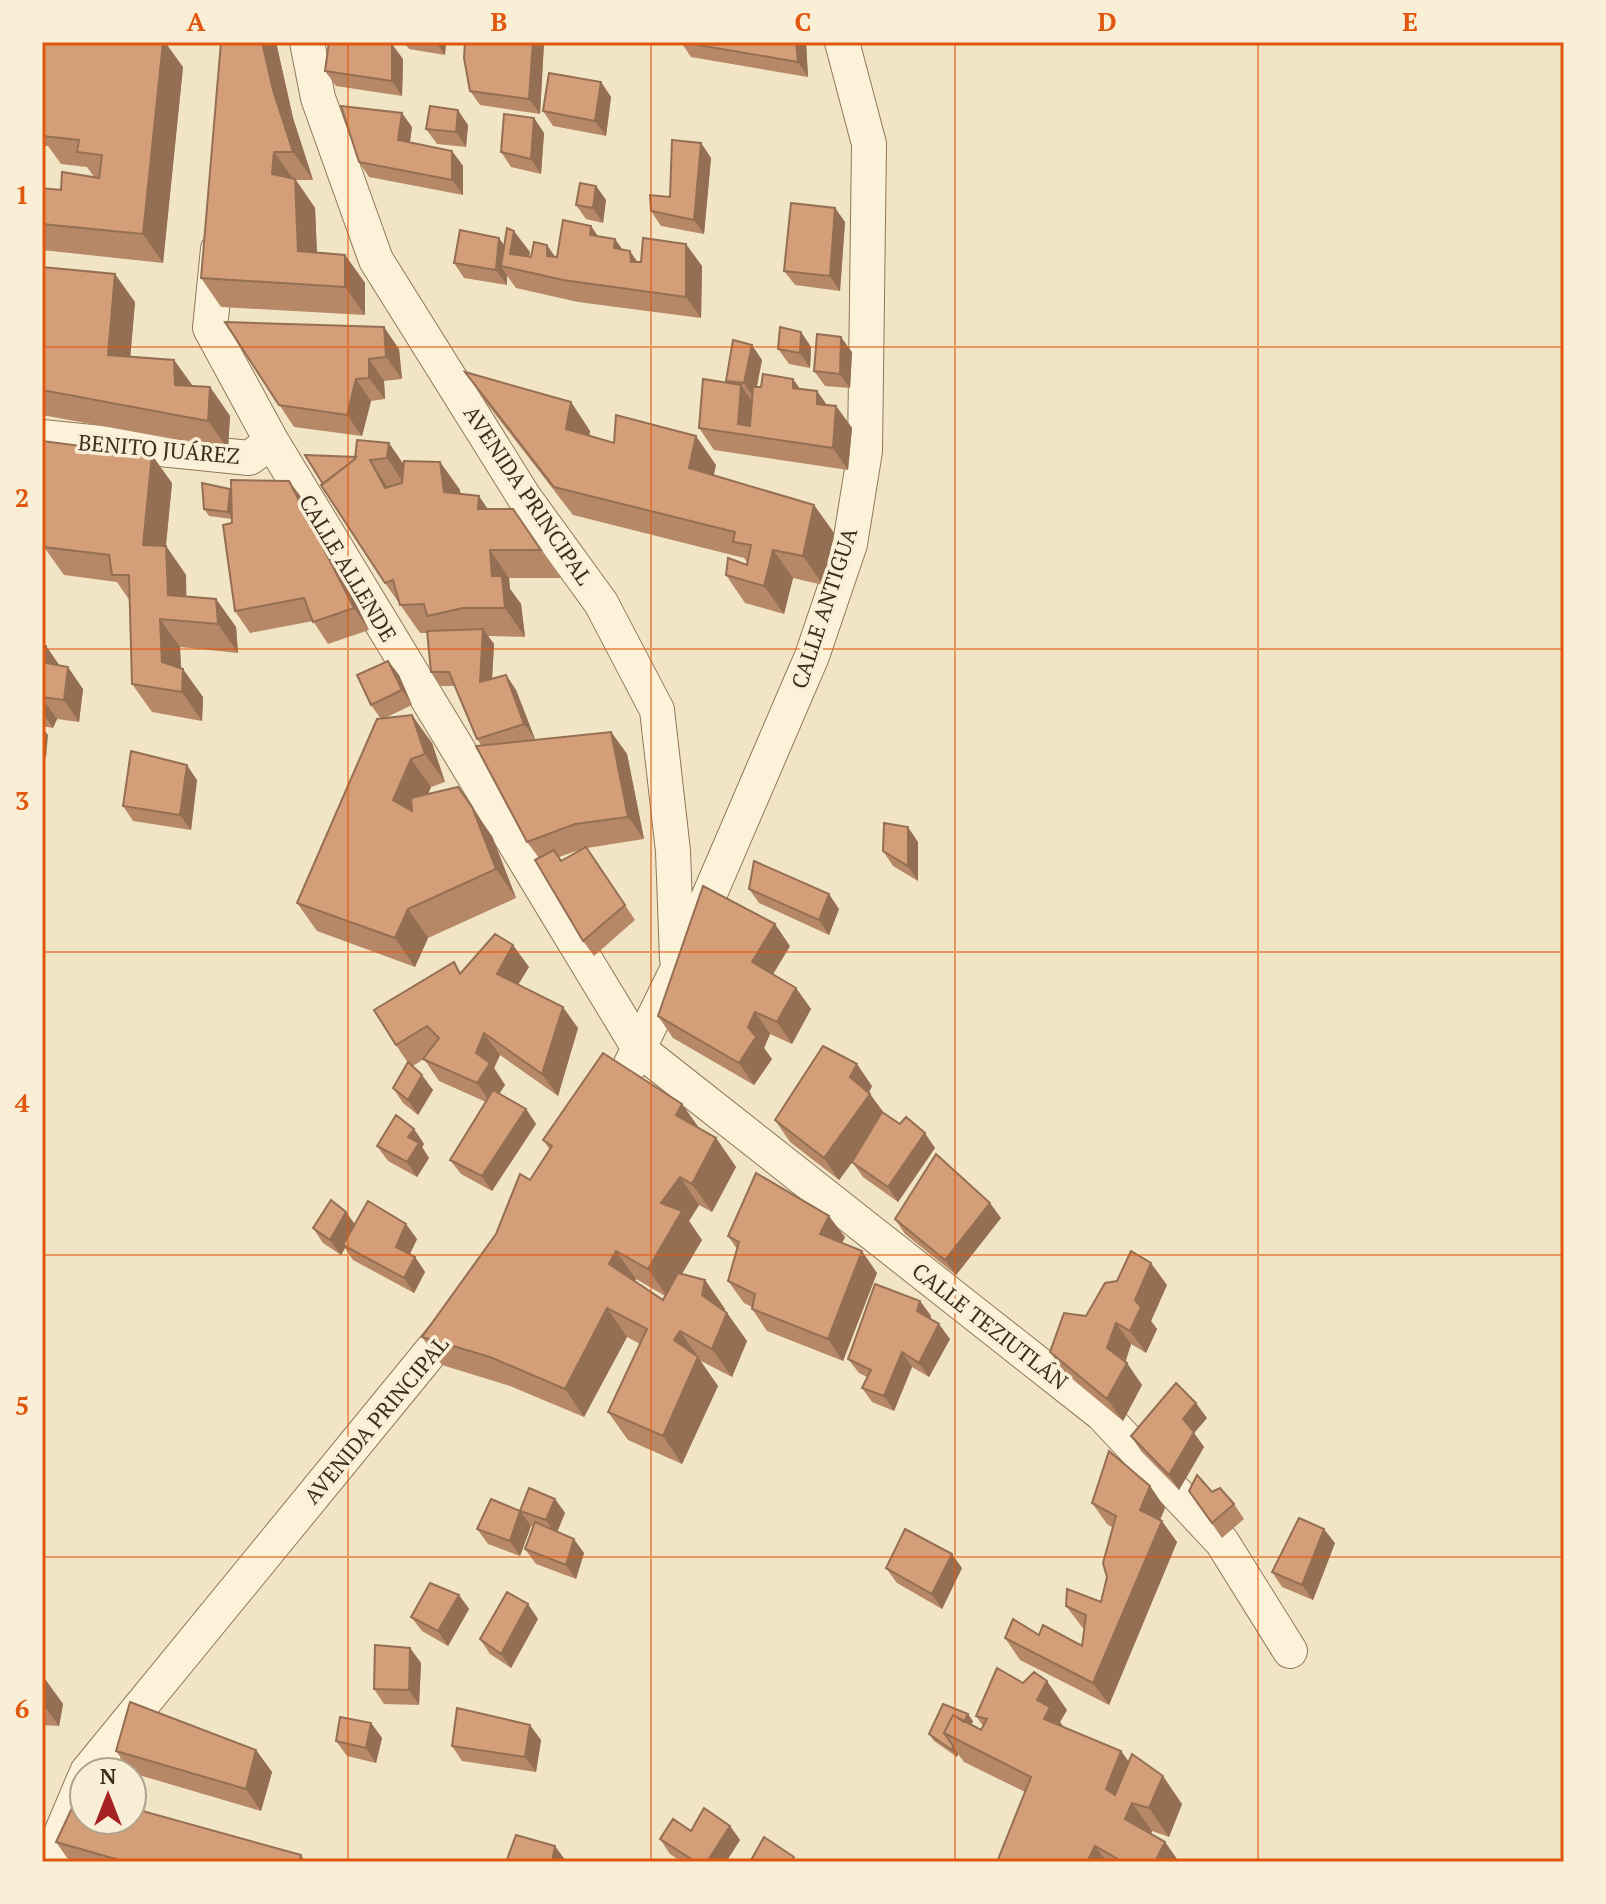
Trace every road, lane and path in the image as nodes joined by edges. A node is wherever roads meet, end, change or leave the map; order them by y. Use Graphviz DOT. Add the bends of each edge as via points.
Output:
graph roads {
  1 [pos="307,42"];
  2 [pos="842,42"];
  3 [pos="221,217"];
  4 [pos="42,437"];
  5 [pos="272,442"];
  6 [pos="678,968"];
  7 [pos="640,1050"];
  8 [pos="614,1089"];
  9 [pos="482,1285"];
  10 [pos="1290,1651"];
  11 [pos="100,1756"];
  12 [pos="68,1814"];
  13 [pos="47,1859"];
  1 -- 6 [label="street, AVENIDA PRINCIPAL" via="318,98 376,260 524,497 601,603 657,710 673,851"];
  2 -- 6 [label="street, CALLE ANTIGUA" via="869,144 865,451 850,544 812,656"];
  3 -- 5 [label="street, CALLE ALLENDE" via="210,328"];
  4 -- 5 [label="street, BENITO JUÁREZ" via="249,458"];
  5 -- 7 [label="street, CALLE ALLENDE"];
  6 -- 7 [label="street, CALLE ANTIGUA"];
  7 -- 8 [label="street"];
  7 -- 10 [label="street, CALLE TEZIUTLÁN" via="1102,1414 1222,1542"];
  9 -- 11 [label="street, AVENIDA PRINCIPAL"];
  12 -- 13 [label="street"];
}
